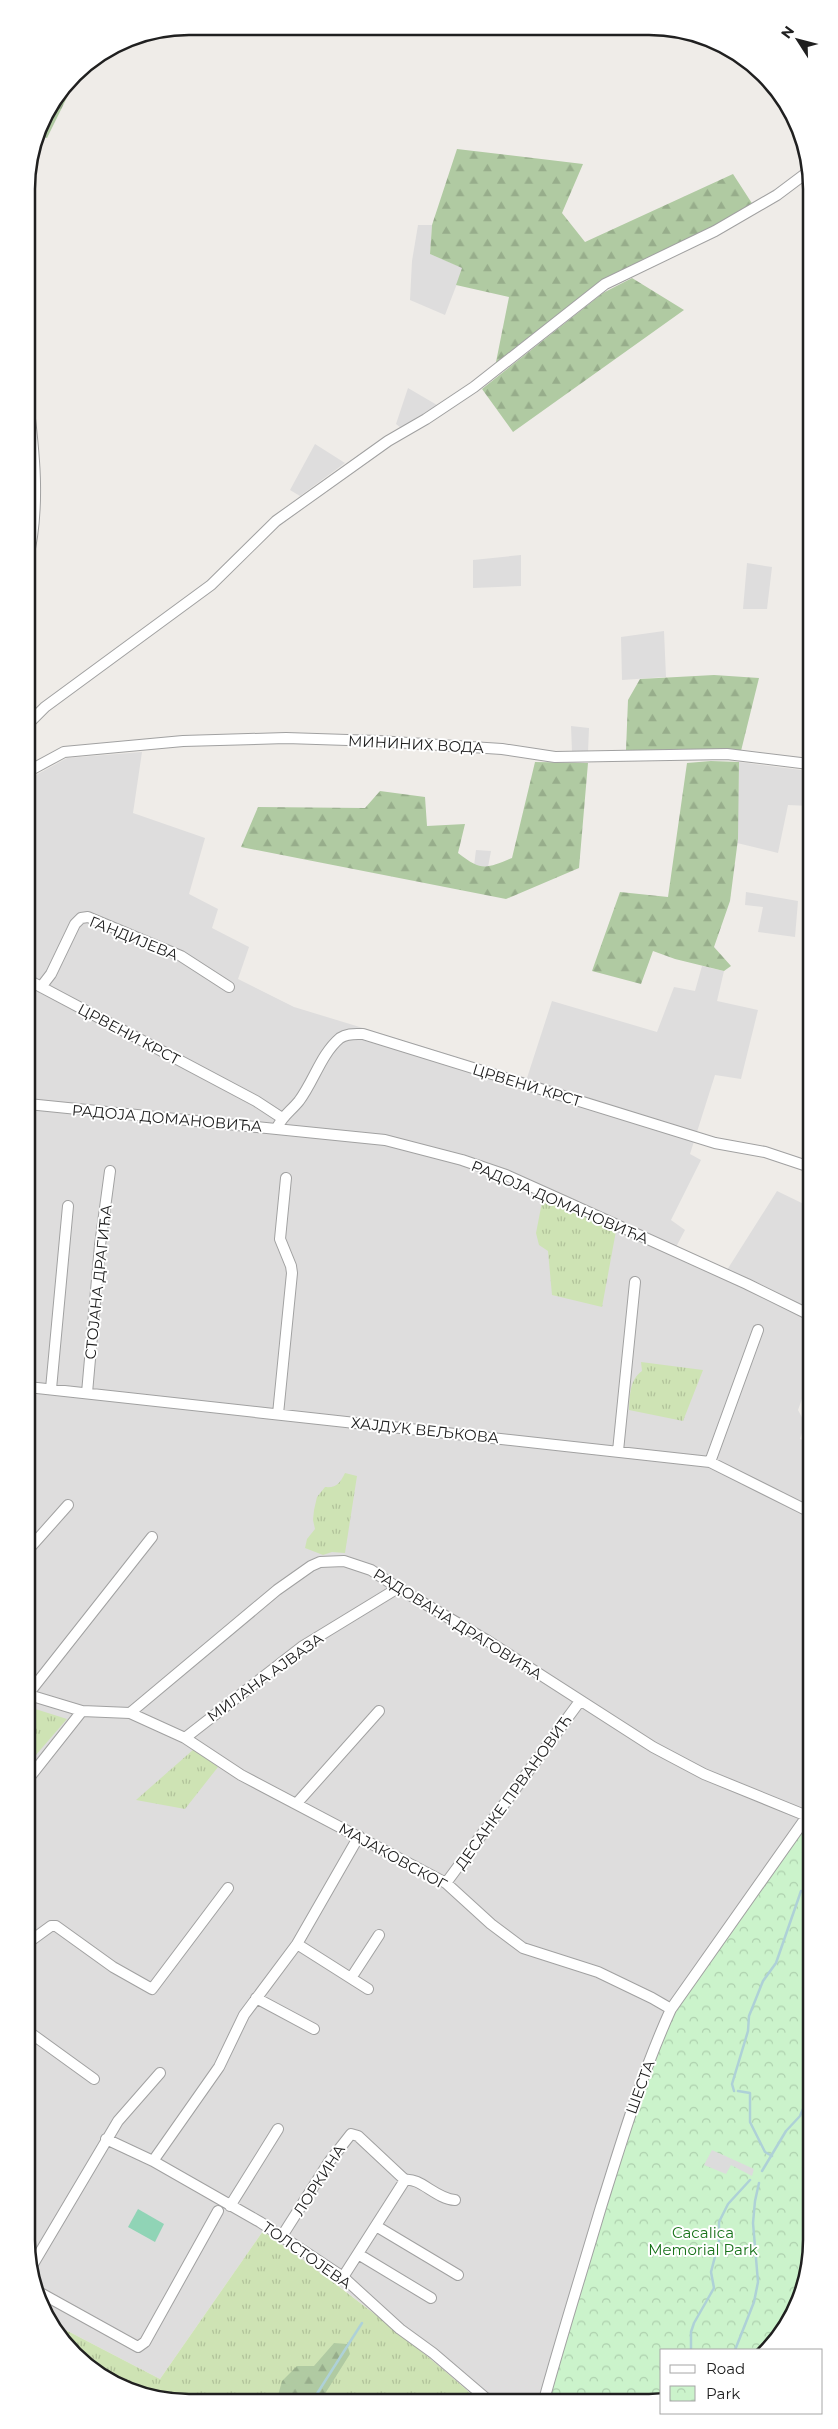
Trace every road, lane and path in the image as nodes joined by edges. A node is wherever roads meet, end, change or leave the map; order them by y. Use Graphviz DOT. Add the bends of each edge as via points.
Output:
graph roads {
  1 [pos="803,176"];
  2 [pos="35,453"];
  3 [pos="35,479"];
  4 [pos="35,716"];
  5 [pos="803,763"];
  6 [pos="35,768"];
  7 [pos="35,984"];
  8 [pos="41,987"];
  9 [pos="229,987"];
  10 [pos="35,1105"];
  11 [pos="282,1118"];
  12 [pos="277,1128"];
  13 [pos="803,1165"];
  14 [pos="110,1172"];
  15 [pos="286,1178"];
  16 [pos="68,1206"];
  17 [pos="635,1282"];
  18 [pos="803,1313"];
  19 [pos="758,1330"];
  20 [pos="35,1388"];
  21 [pos="51,1390"];
  22 [pos="87,1394"];
  23 [pos="278,1414"];
  24 [pos="618,1451"];
  25 [pos="710,1462"];
  26 [pos="68,1504"];
  27 [pos="803,1508"];
  28 [pos="152,1537"];
  29 [pos="35,1542"];
  30 [pos="398,1588"];
  31 [pos="35,1686"];
  32 [pos="35,1696"];
  33 [pos="580,1701"];
  34 [pos="82,1711"];
  35 [pos="379,1711"];
  36 [pos="130,1713"];
  37 [pos="185,1738"];
  38 [pos="35,1770"];
  39 [pos="297,1802"];
  40 [pos="803,1812"];
  41 [pos="803,1822"];
  42 [pos="359,1836"];
  43 [pos="446,1883"];
  44 [pos="228,1888"];
  45 [pos="379,1935"];
  46 [pos="35,1938"];
  47 [pos="297,1944"];
  48 [pos="351,1978"];
  49 [pos="368,1989"];
  50 [pos="256,1998"];
  51 [pos="671,2009"];
  52 [pos="314,2029"];
  53 [pos="35,2036"];
  54 [pos="160,2073"];
  55 [pos="94,2079"];
  56 [pos="278,2129"];
  57 [pos="106,2139"];
  58 [pos="153,2160"];
  59 [pos="405,2180"];
  60 [pos="455,2200"];
  61 [pos="230,2206"];
  62 [pos="218,2211"];
  63 [pos="376,2226"];
  64 [pos="282,2236"];
  65 [pos="358,2254"];
  66 [pos="36,2259"];
  67 [pos="458,2275"];
  68 [pos="343,2277"];
  69 [pos="46,2296"];
  70 [pos="430,2298"];
  71 [pos="481,2394"];
  72 [pos="546,2394"];
  1 -- 4 [label="street" via="777,195 715,231 605,284 474,387 388,441 276,520 211,585"];
  2 -- 3 [label="street"];
  5 -- 6 [label="street, МИНИНИХ ВОДА" via="727,754 556,757 502,749 286,738 183,741 64,752"];
  7 -- 8 [label="street, ЦРВЕНИ КРСТ"];
  8 -- 9 [label="street, ГАНДИЈЕВА" via="52,974 74,924 88,917 181,956"];
  8 -- 11 [label="street, ЦРВЕНИ КРСТ" via="256,1101"];
  10 -- 12 [label="street, РАДОЈА ДОМАНОВИЋА"];
  11 -- 12 [label="street, ЦРВЕНИ КРСТ"];
  11 -- 13 [label="street, ЦРВЕНИ КРСТ" via="298,1102 336,1042 347,1034 363,1034 715,1144 765,1152"];
  12 -- 18 [label="street, РАДОЈА ДОМАНОВИЋА" via="385,1140 489,1169 702,1263"];
  14 -- 22 [label="street, СТОЈАНА ДРАГИЋА"];
  15 -- 23 [label="street" via="280,1239 292,1273"];
  16 -- 21 [label="street"];
  17 -- 24 [label="street"];
  19 -- 25 [label="street"];
  20 -- 21 [label="street, ХАЈДУК ВЕЉКОВА"];
  21 -- 22 [label="street, ХАЈДУК ВЕЉКОВА"];
  22 -- 23 [label="street, ХАЈДУК ВЕЉКОВА"];
  23 -- 24 [label="street, ХАЈДУК ВЕЉКОВА"];
  24 -- 25 [label="street, ХАЈДУК ВЕЉКОВА"];
  25 -- 27 [label="street, ХАЈДУК ВЕЉКОВА"];
  26 -- 29 [label="street"];
  28 -- 31 [label="street"];
  30 -- 33 [label="street, РАДОВАНА ДРАГОВИЋА"];
  30 -- 36 [label="street, РАДОВАНА ДРАГОВИЋА" via="354,1563 327,1561 311,1566 277,1590"];
  30 -- 37 [label="street, МИЛАНА АЈВАЗА" via="304,1646"];
  32 -- 34 [label="street, МАЈАКОВСКОГ"];
  33 -- 40 [label="street, РАДОВАНА ДРАГОВИЋА" via="653,1747 704,1774"];
  33 -- 43 [label="street, ДЕСАНКЕ ПРВАНОВИЋ"];
  34 -- 36 [label="street, МАЈАКОВСКОГ"];
  34 -- 38 [label="street"];
  35 -- 39 [label="street"];
  36 -- 37 [label="street, МАЈАКОВСКОГ"];
  37 -- 39 [label="street, МАЈАКОВСКОГ" via="241,1775"];
  39 -- 42 [label="street, МАЈАКОВСКОГ"];
  41 -- 51 [label="street, ШЕСТА"];
  42 -- 43 [label="street, МАЈАКОВСКОГ"];
  42 -- 47 [label="street"];
  43 -- 51 [label="street, МАЈАКОВСКОГ" via="490,1924 523,1948 598,1972"];
  44 -- 46 [label="street" via="152,1988 114,1967 56,1926"];
  45 -- 48 [label="street"];
  47 -- 48 [label="street"];
  47 -- 50 [label="street"];
  48 -- 49 [label="street"];
  50 -- 52 [label="street"];
  50 -- 58 [label="street" via="244,2015 219,2067"];
  51 -- 72 [label="street, ШЕСТА" via="619,2145"];
  53 -- 55 [label="street"];
  54 -- 57 [label="street" via="131,2104"];
  56 -- 61 [label="street"];
  57 -- 58 [label="street, ТОЛСТОЈЕВА"];
  57 -- 66 [label="street"];
  58 -- 61 [label="street, ТОЛСТОЈЕВА"];
  59 -- 60 [label="street" via="414,2180 440,2197"];
  59 -- 63 [label="street"];
  59 -- 64 [label="street, ЛОРКИНА" via="352,2134 329,2162"];
  61 -- 64 [label="street, ТОЛСТОЈЕВА"];
  62 -- 69 [label="street" via="145,2342 138,2346"];
  63 -- 65 [label="street"];
  63 -- 67 [label="street"];
  64 -- 68 [label="street, ТОЛСТОЈЕВА"];
  65 -- 68 [label="street"];
  65 -- 70 [label="street"];
  68 -- 71 [label="street, ТОЛСТОЈЕВА" via="400,2329"];
}
